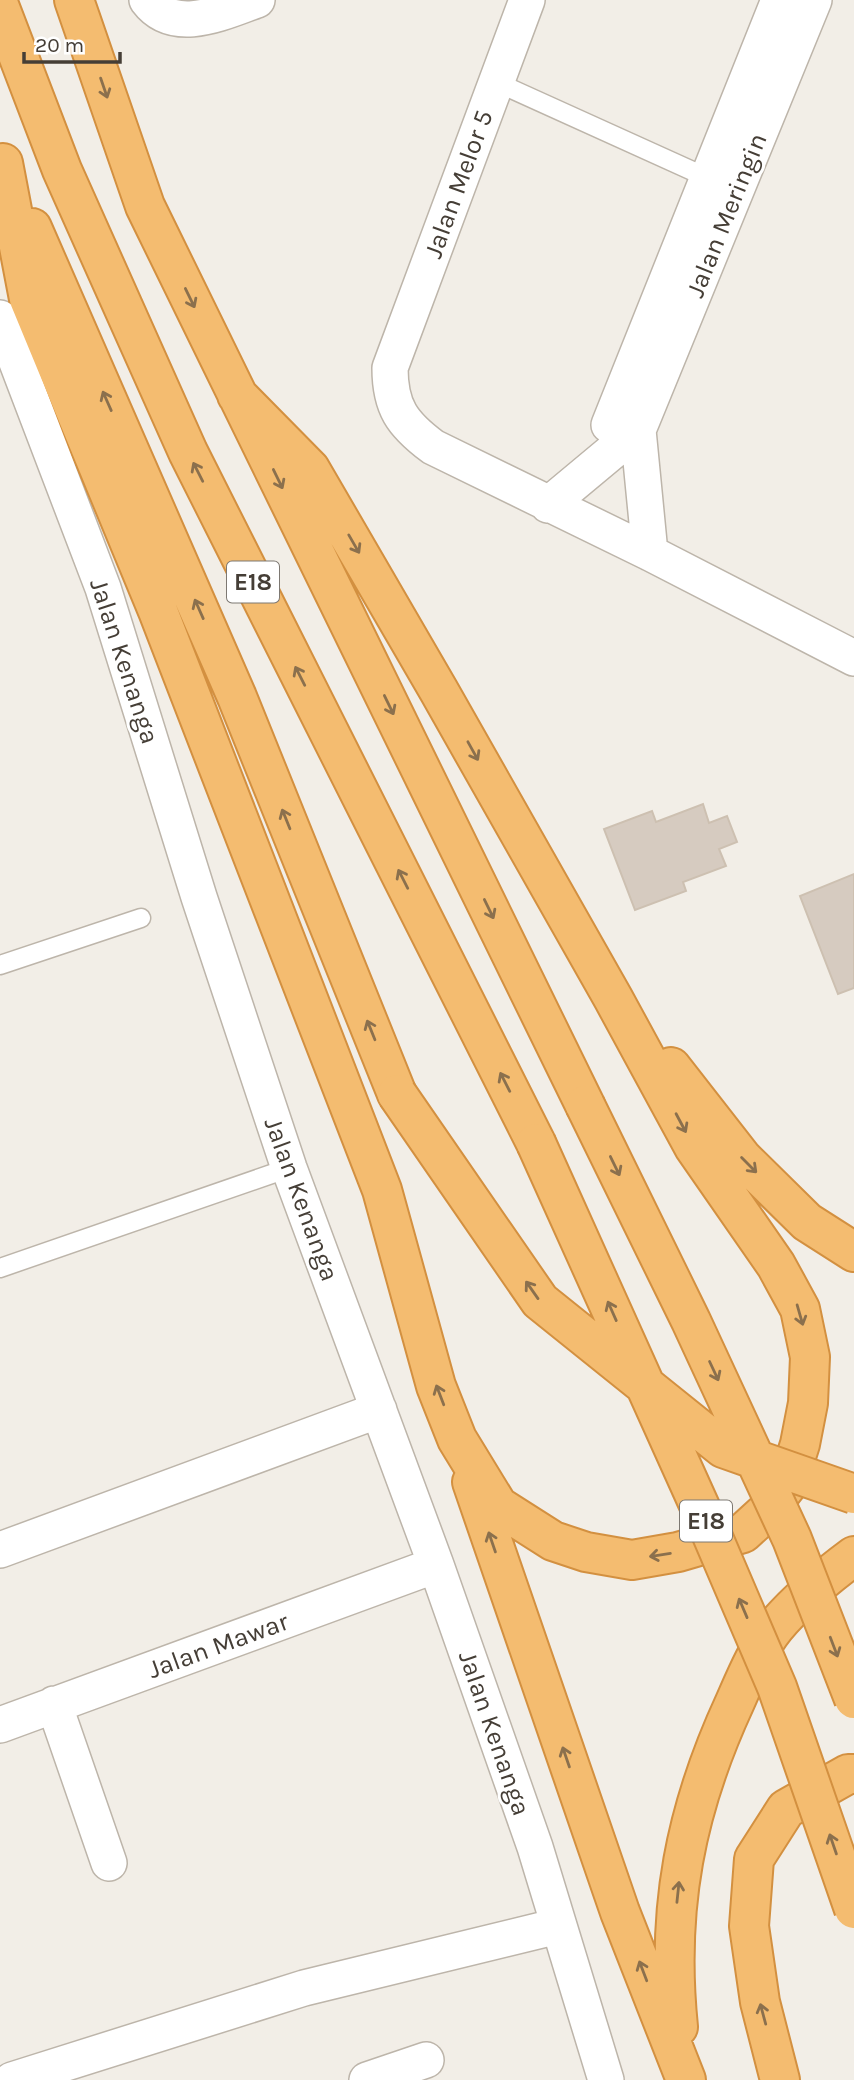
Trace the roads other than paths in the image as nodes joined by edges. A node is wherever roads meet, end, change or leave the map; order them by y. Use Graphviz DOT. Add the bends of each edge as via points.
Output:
graph roads {
  1 [pos="74,0"];
  2 [pos="147,0"];
  3 [pos="257,0"];
  4 [pos="527,0"];
  5 [pos="779,0"];
  6 [pos="814,0"];
  7 [pos="0,8"];
  8 [pos="496,82"];
  9 [pos="1,159"];
  10 [pos="708,178"];
  11 [pos="1,322"];
  12 [pos="237,395"];
  13 [pos="623,427"];
  14 [pos="548,505"];
  15 [pos="650,553"];
  16 [pos="854,658"];
  17 [pos="141,918"];
  18 [pos="0,965"];
  19 [pos="613,998"];
  20 [pos="289,1168"];
  21 [pos="854,1252"];
  22 [pos="0,1268"];
  23 [pos="379,1410"];
  24 [pos="457,1439"];
  25 [pos="854,1494"];
  26 [pos="0,1550"];
  27 [pos="854,1556"];
  28 [pos="436,1565"];
  29 [pos="854,1699"];
  30 [pos="54,1704"];
  31 [pos="0,1725"];
  32 [pos="854,1774"];
  33 [pos="109,1863"];
  34 [pos="854,1909"];
  35 [pos="558,1926"];
  36 [pos="426,2060"];
  37 [pos="12,2080"];
  38 [pos="368,2080"];
  39 [pos="606,2080"];
  40 [pos="686,2080"];
  41 [pos="780,2080"];
  1 -- 12 [label="highway, E18, one-way" via="145,206"];
  2 -- 3 [label="street" via="166,16 185,19"];
  4 -- 8 [label="street, Jalan Melor 5"];
  5 -- 10 [label="street"];
  6 -- 13 [label="street, Jalan Meringin"];
  34 -- 7 [label="highway, E18, one-way, bridge" via="777,1687 700,1507 536,1143 188,452 62,170"];
  8 -- 10 [label="lane"];
  8 -- 14 [label="street, Jalan Melor 5" via="390,368 390,391 413,432 433,447"];
  24 -- 9 [label="highway, one-way" via="436,1386 383,1190 158,611 29,299"];
  25 -- 9 [label="highway, E18, one-way, bridge" via="723,1448 540,1301 397,1094 237,697"];
  10 -- 13 [label="street"];
  11 -- 20 [label="street, Jalan Kenanga" via="103,588"];
  12 -- 19 [label="highway, one-way" via="310,469"];
  12 -- 29 [label="highway, E18, one-way, bridge" via="691,1321 792,1539"];
  13 -- 14 [label="street, Jalan Meringin"];
  13 -- 15 [label="street, Jalan Meringin"];
  14 -- 15 [label="street"];
  15 -- 16 [label="street"];
  17 -- 18 [label="lane"];
  19 -- 21 [label="highway, one-way" via="742,1158 807,1222"];
  19 -- 24 [label="highway, one-way" via="694,1147 776,1265 800,1309 810,1357 808,1403 787,1485 743,1533 632,1560 553,1541 498,1506"];
  20 -- 22 [label="lane"];
  20 -- 23 [label="street, Jalan Kenanga"];
  23 -- 26 [label="street"];
  23 -- 28 [label="street, Jalan Kenanga"];
  40 -- 24 [label="highway, one-way" via="620,1913"];
  40 -- 27 [label="highway, one-way" via="674,1985 681,1868 695,1804 726,1722 775,1628"];
  28 -- 30 [label="street, Jalan Mawar"];
  28 -- 35 [label="street, Jalan Kenanga" via="535,1847"];
  30 -- 31 [label="street, Jalan Mawar"];
  30 -- 33 [label="street"];
  41 -- 32 [label="highway, one-way" via="760,2002 749,1926 754,1858 786,1809"];
  35 -- 37 [label="street" via="304,1988"];
  35 -- 39 [label="street, Jalan Kenanga"];
  36 -- 38 [label="street"];
}
